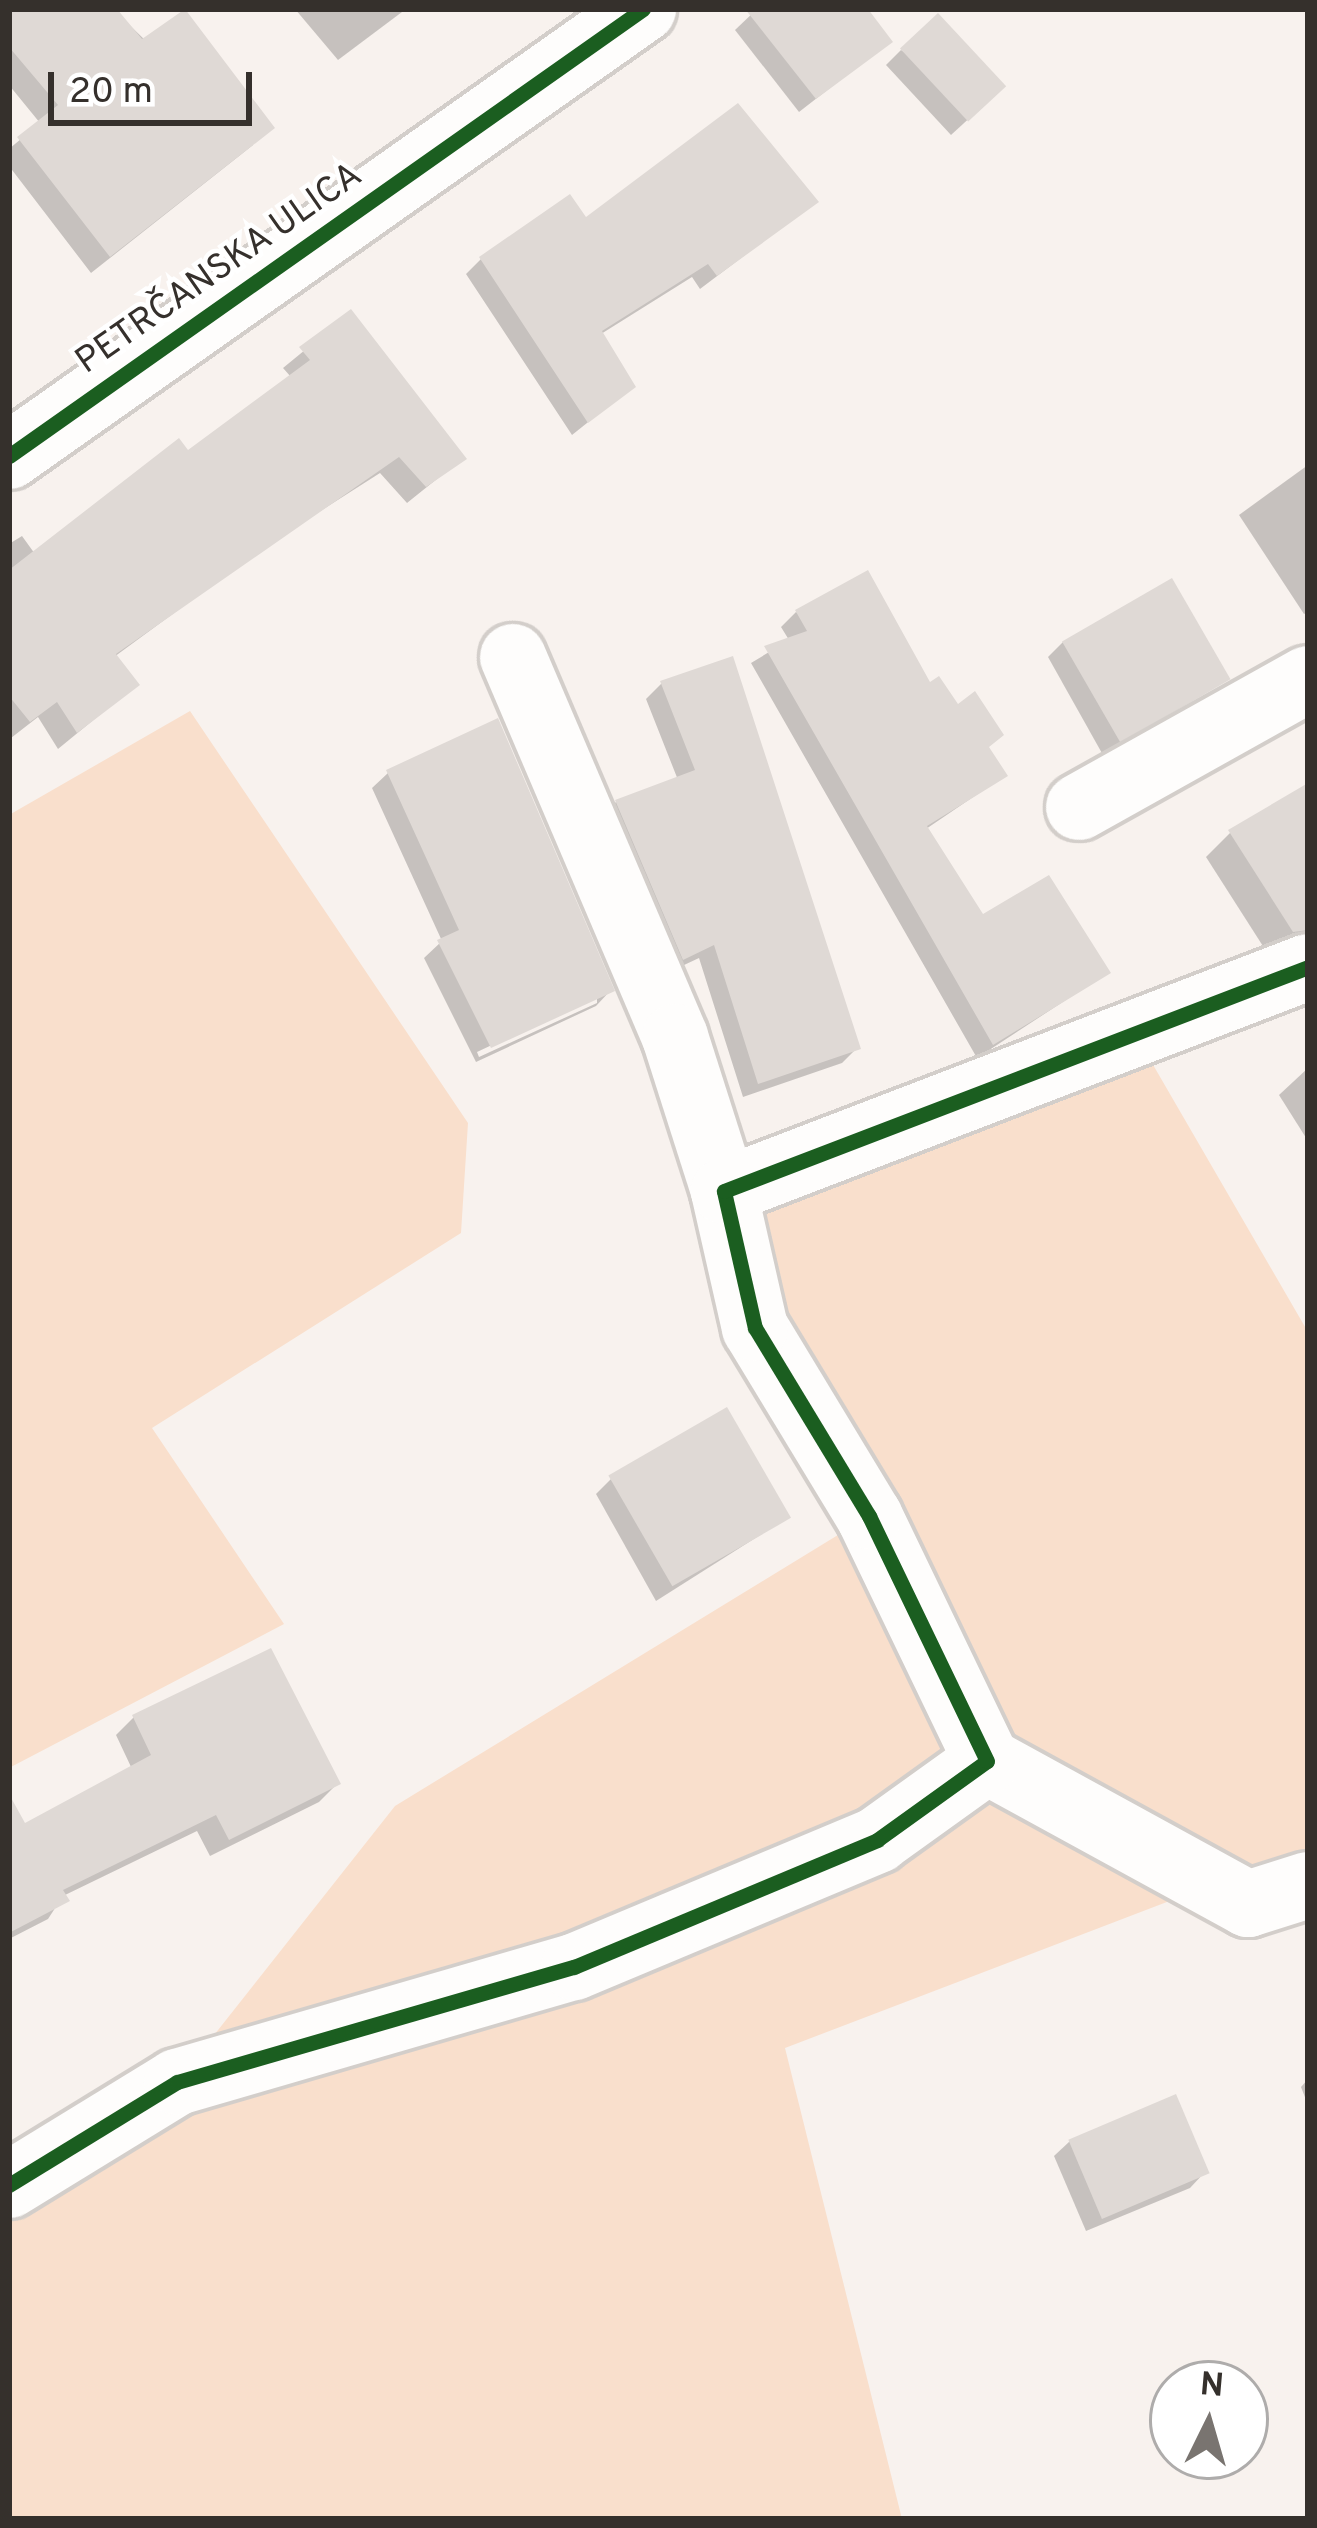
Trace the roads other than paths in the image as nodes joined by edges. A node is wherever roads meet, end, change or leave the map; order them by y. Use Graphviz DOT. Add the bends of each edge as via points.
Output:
graph roads {
  1 [pos="643,9"];
  2 [pos="9,456"];
  3 [pos="514,657"];
  4 [pos="1308,679"];
  5 [pos="1079,807"];
  6 [pos="1308,967"];
  7 [pos="724,1191"];
  8 [pos="986,1761"];
  9 [pos="1308,1885"];
  10 [pos="9,2185"];
  1 -- 2 [label="street, PETRČANSKA ULICA"];
  3 -- 7 [label="street" via="675,1037"];
  4 -- 5 [label="street"];
  6 -- 7 [label="street"];
  7 -- 8 [label="street" via="755,1328 869,1516"];
  8 -- 9 [label="street" via="1248,1904"];
  8 -- 10 [label="street" via="878,1840 574,1966 177,2082"];
}
